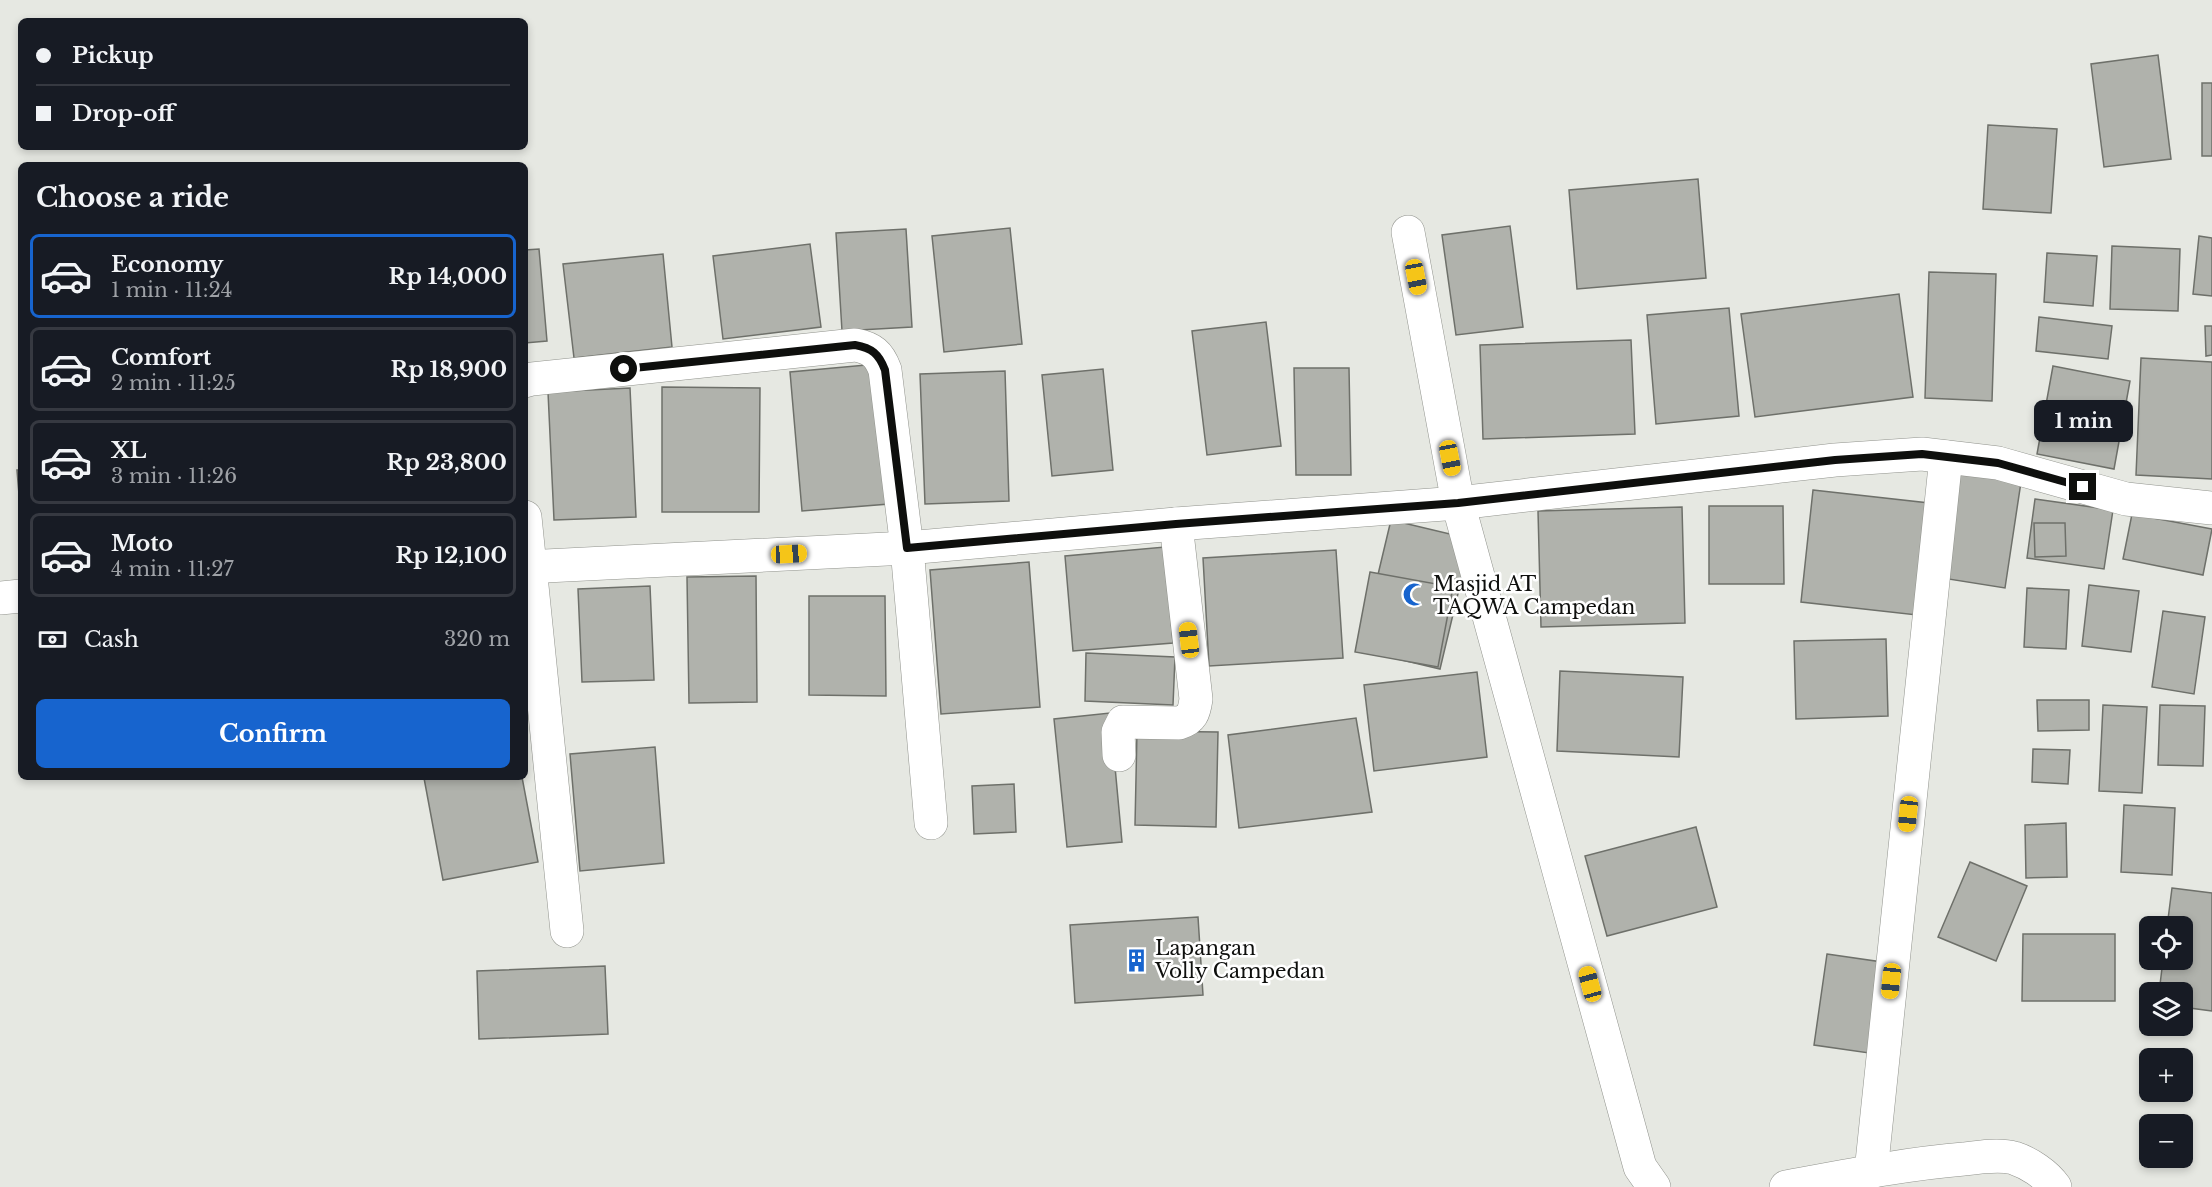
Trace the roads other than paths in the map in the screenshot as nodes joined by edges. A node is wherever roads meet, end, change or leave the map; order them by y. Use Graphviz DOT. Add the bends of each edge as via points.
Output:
graph roads {
  1 [pos="1408,232"];
  2 [pos="528,381"];
  3 [pos="1946,456"];
  4 [pos="1458,503"];
  5 [pos="2212,508"];
  6 [pos="1176,524"];
  7 [pos="907,548"];
  8 [pos="528,567"];
  9 [pos="528,576"];
  10 [pos="18,596"];
  11 [pos="0,598"];
  12 [pos="1119,755"];
  13 [pos="931,823"];
  14 [pos="567,931"];
  15 [pos="1871,1172"];
  16 [pos="1654,1187"];
  17 [pos="1786,1187"];
  18 [pos="2055,1187"];
  1 -- 4 [label="street"];
  2 -- 7 [label="street" via="855,345 866,347 878,354 885,370"];
  3 -- 4 [label="street" via="1835,460"];
  3 -- 5 [label="street" via="1998,463 2126,499"];
  3 -- 15 [label="street"];
  4 -- 6 [label="street"];
  4 -- 16 [label="street" via="1640,1167"];
  6 -- 7 [label="street"];
  6 -- 12 [label="street" via="1196,699 1194,713 1179,723 1123,722 1118,732"];
  7 -- 8 [label="street"];
  7 -- 13 [label="street"];
  9 -- 14 [label="street"];
  10 -- 11 [label="street"];
  15 -- 17 [label="street"];
  15 -- 18 [label="street" via="1927,1162 2013,1158 2037,1170"];
}
